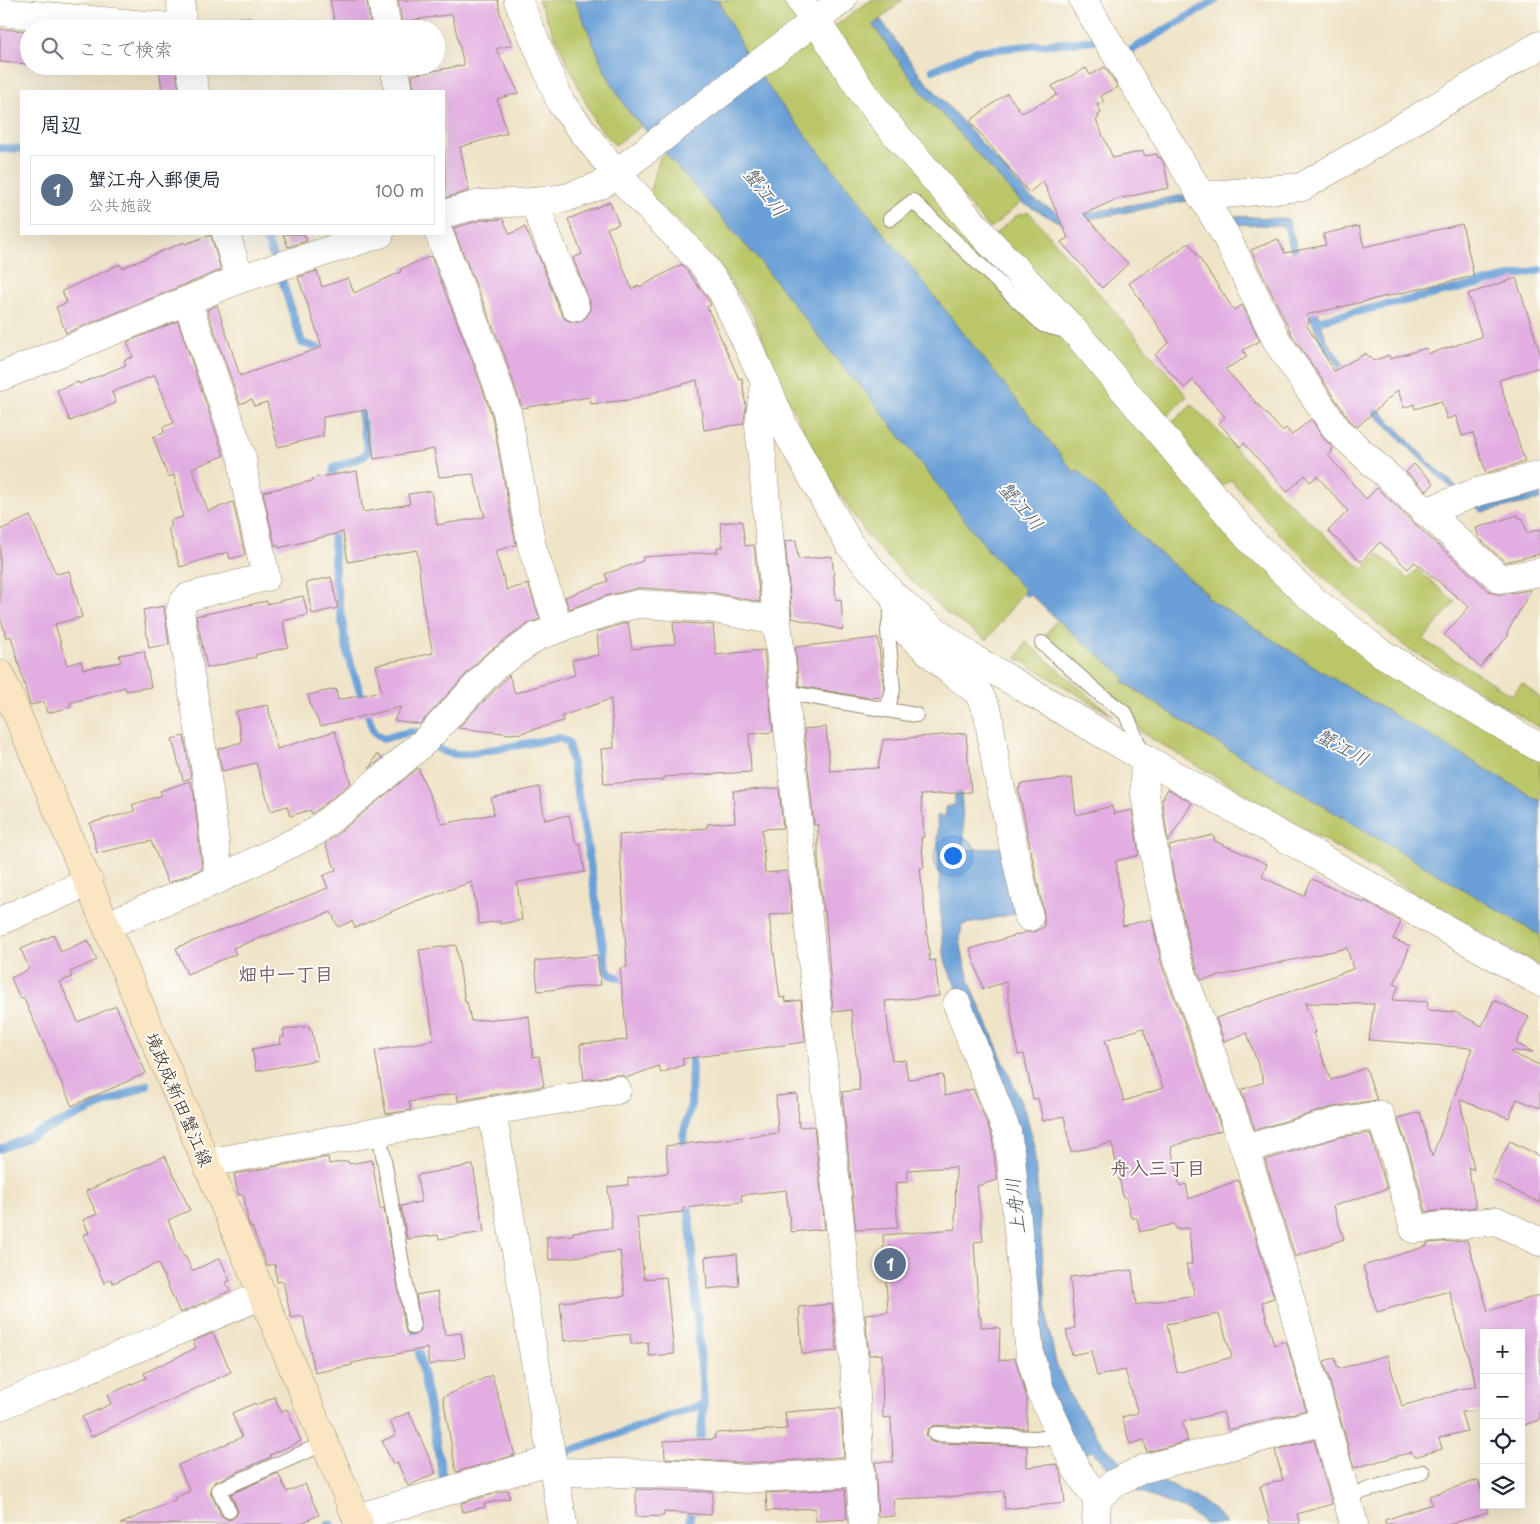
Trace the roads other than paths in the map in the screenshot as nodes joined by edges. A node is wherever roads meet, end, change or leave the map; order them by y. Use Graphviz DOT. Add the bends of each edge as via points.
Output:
graph roads {
  1 [pos="181,0"];
  2 [pos="382,0"];
  3 [pos="518,0"];
  4 [pos="842,0"];
  5 [pos="1083,0"];
  6 [pos="0,12"];
  7 [pos="806,17"];
  8 [pos="91,20"];
  9 [pos="182,20"];
  10 [pos="385,20"];
  11 [pos="1540,45"];
  12 [pos="192,75"];
  13 [pos="396,75"];
  14 [pos="195,90"];
  15 [pos="399,90"];
  16 [pos="624,168"];
  17 [pos="1201,196"];
  18 [pos="534,202"];
  19 [pos="445,214"];
  20 [pos="890,218"];
  21 [pos="226,235"];
  22 [pos="377,235"];
  23 [pos="438,235"];
  24 [pos="240,279"];
  25 [pos="187,301"];
  26 [pos="575,306"];
  27 [pos="1078,334"];
  28 [pos="0,377"];
  29 [pos="765,382"];
  30 [pos="1540,476"];
  31 [pos="1425,512"];
  32 [pos="1540,572"];
  33 [pos="893,595"];
  34 [pos="777,622"];
  35 [pos="559,628"];
  36 [pos="1042,643"];
  37 [pos="0,674"];
  38 [pos="784,692"];
  39 [pos="887,710"];
  40 [pos="916,715"];
  41 [pos="1540,748"];
  42 [pos="1144,758"];
  43 [pos="219,879"];
  44 [pos="89,882"];
  45 [pos="1029,917"];
  46 [pos="0,922"];
  47 [pos="107,925"];
  48 [pos="1540,982"];
  49 [pos="957,1004"];
  50 [pos="617,1090"];
  51 [pos="492,1111"];
  52 [pos="379,1132"];
  53 [pos="1245,1149"];
  54 [pos="207,1163"];
  55 [pos="1540,1242"];
  56 [pos="262,1295"];
  57 [pos="413,1327"];
  58 [pos="0,1406"];
  59 [pos="1325,1421"];
  60 [pos="935,1434"];
  61 [pos="1064,1439"];
  62 [pos="325,1443"];
  63 [pos="553,1466"];
  64 [pos="861,1472"];
  65 [pos="1422,1472"];
  66 [pos="1346,1497"];
  67 [pos="1102,1502"];
  68 [pos="228,1511"];
  69 [pos="358,1521"];
  70 [pos="563,1524"];
  71 [pos="864,1524"];
  72 [pos="1354,1524"];
  1 -- 9 [label="street"];
  2 -- 10 [label="street"];
  3 -- 16 [label="street" via="561,102"];
  4 -- 7 [label="street"];
  5 -- 17 [label="street"];
  6 -- 8 [label="street"];
  7 -- 16 [label="street"];
  7 -- 27 [label="street" via="824,33 863,93 892,130 986,238"];
  11 -- 17 [label="street" via="1302,187"];
  12 -- 14 [label="street"];
  13 -- 15 [label="street"];
  16 -- 18 [label="street" via="601,185 566,198"];
  16 -- 29 [label="street" via="723,294"];
  17 -- 31 [label="street" via="1226,236 1278,343 1338,431"];
  18 -- 19 [label="street" via="480,204"];
  18 -- 26 [label="street"];
  20 -- 27 [label="lane" via="913,201 1043,325"];
  21 -- 24 [label="street"];
  22 -- 24 [label="street"];
  23 -- 35 [label="street" via="507,412 532,547"];
  24 -- 25 [label="street"];
  25 -- 28 [label="street"];
  25 -- 43 [label="street" via="242,458 266,577 188,597 180,612 209,791"];
  27 -- 41 [label="street" via="1252,542 1312,598 1378,651"];
  29 -- 33 [label="street" via="783,425 850,546"];
  29 -- 34 [label="street" via="759,425"];
  30 -- 31 [label="street" via="1466,496"];
  31 -- 32 [label="street" via="1500,579"];
  33 -- 39 [label="lane" via="888,631 893,690"];
  33 -- 42 [label="street" via="970,656"];
  33 -- 45 [label="street" via="907,632 978,692 988,713 996,766"];
  34 -- 35 [label="street" via="709,608 638,604"];
  34 -- 38 [label="street"];
  35 -- 43 [label="street" via="538,636 496,666 428,737 313,833"];
  36 -- 42 [label="lane" via="1126,714"];
  37 -- 44 [label="main road, 境政成新田蟹江線"];
  38 -- 39 [label="lane"];
  38 -- 64 [label="street" via="854,1360"];
  39 -- 40 [label="lane"];
  42 -- 48 [label="street"];
  42 -- 53 [label="street" via="1145,794 1158,877 1177,960"];
  43 -- 47 [label="street"];
  44 -- 46 [label="street"];
  44 -- 47 [label="main road, 境政成新田蟹江線"];
  47 -- 54 [label="main road, 境政成新田蟹江線"];
  49 -- 61 [label="street" via="1007,1132 1030,1355 1040,1390"];
  50 -- 51 [label="street"];
  51 -- 52 [label="street"];
  51 -- 63 [label="street"];
  52 -- 54 [label="street"];
  52 -- 57 [label="lane"];
  53 -- 55 [label="street" via="1336,1122 1380,1115 1414,1230 1497,1221"];
  53 -- 59 [label="street"];
  54 -- 56 [label="main road, 境政成新田蟹江線"];
  56 -- 58 [label="street"];
  56 -- 62 [label="main road, 境政成新田蟹江線"];
  59 -- 66 [label="street"];
  59 -- 67 [label="street" via="1143,1468"];
  60 -- 61 [label="lane"];
  61 -- 67 [label="street" via="1077,1470"];
  62 -- 68 [label="lane" via="219,1490"];
  62 -- 69 [label="main road, 境政成新田蟹江線"];
  63 -- 64 [label="street" via="745,1478"];
  63 -- 69 [label="street"];
  63 -- 70 [label="street"];
  64 -- 71 [label="street"];
  65 -- 66 [label="lane"];
  66 -- 72 [label="street"];
}
